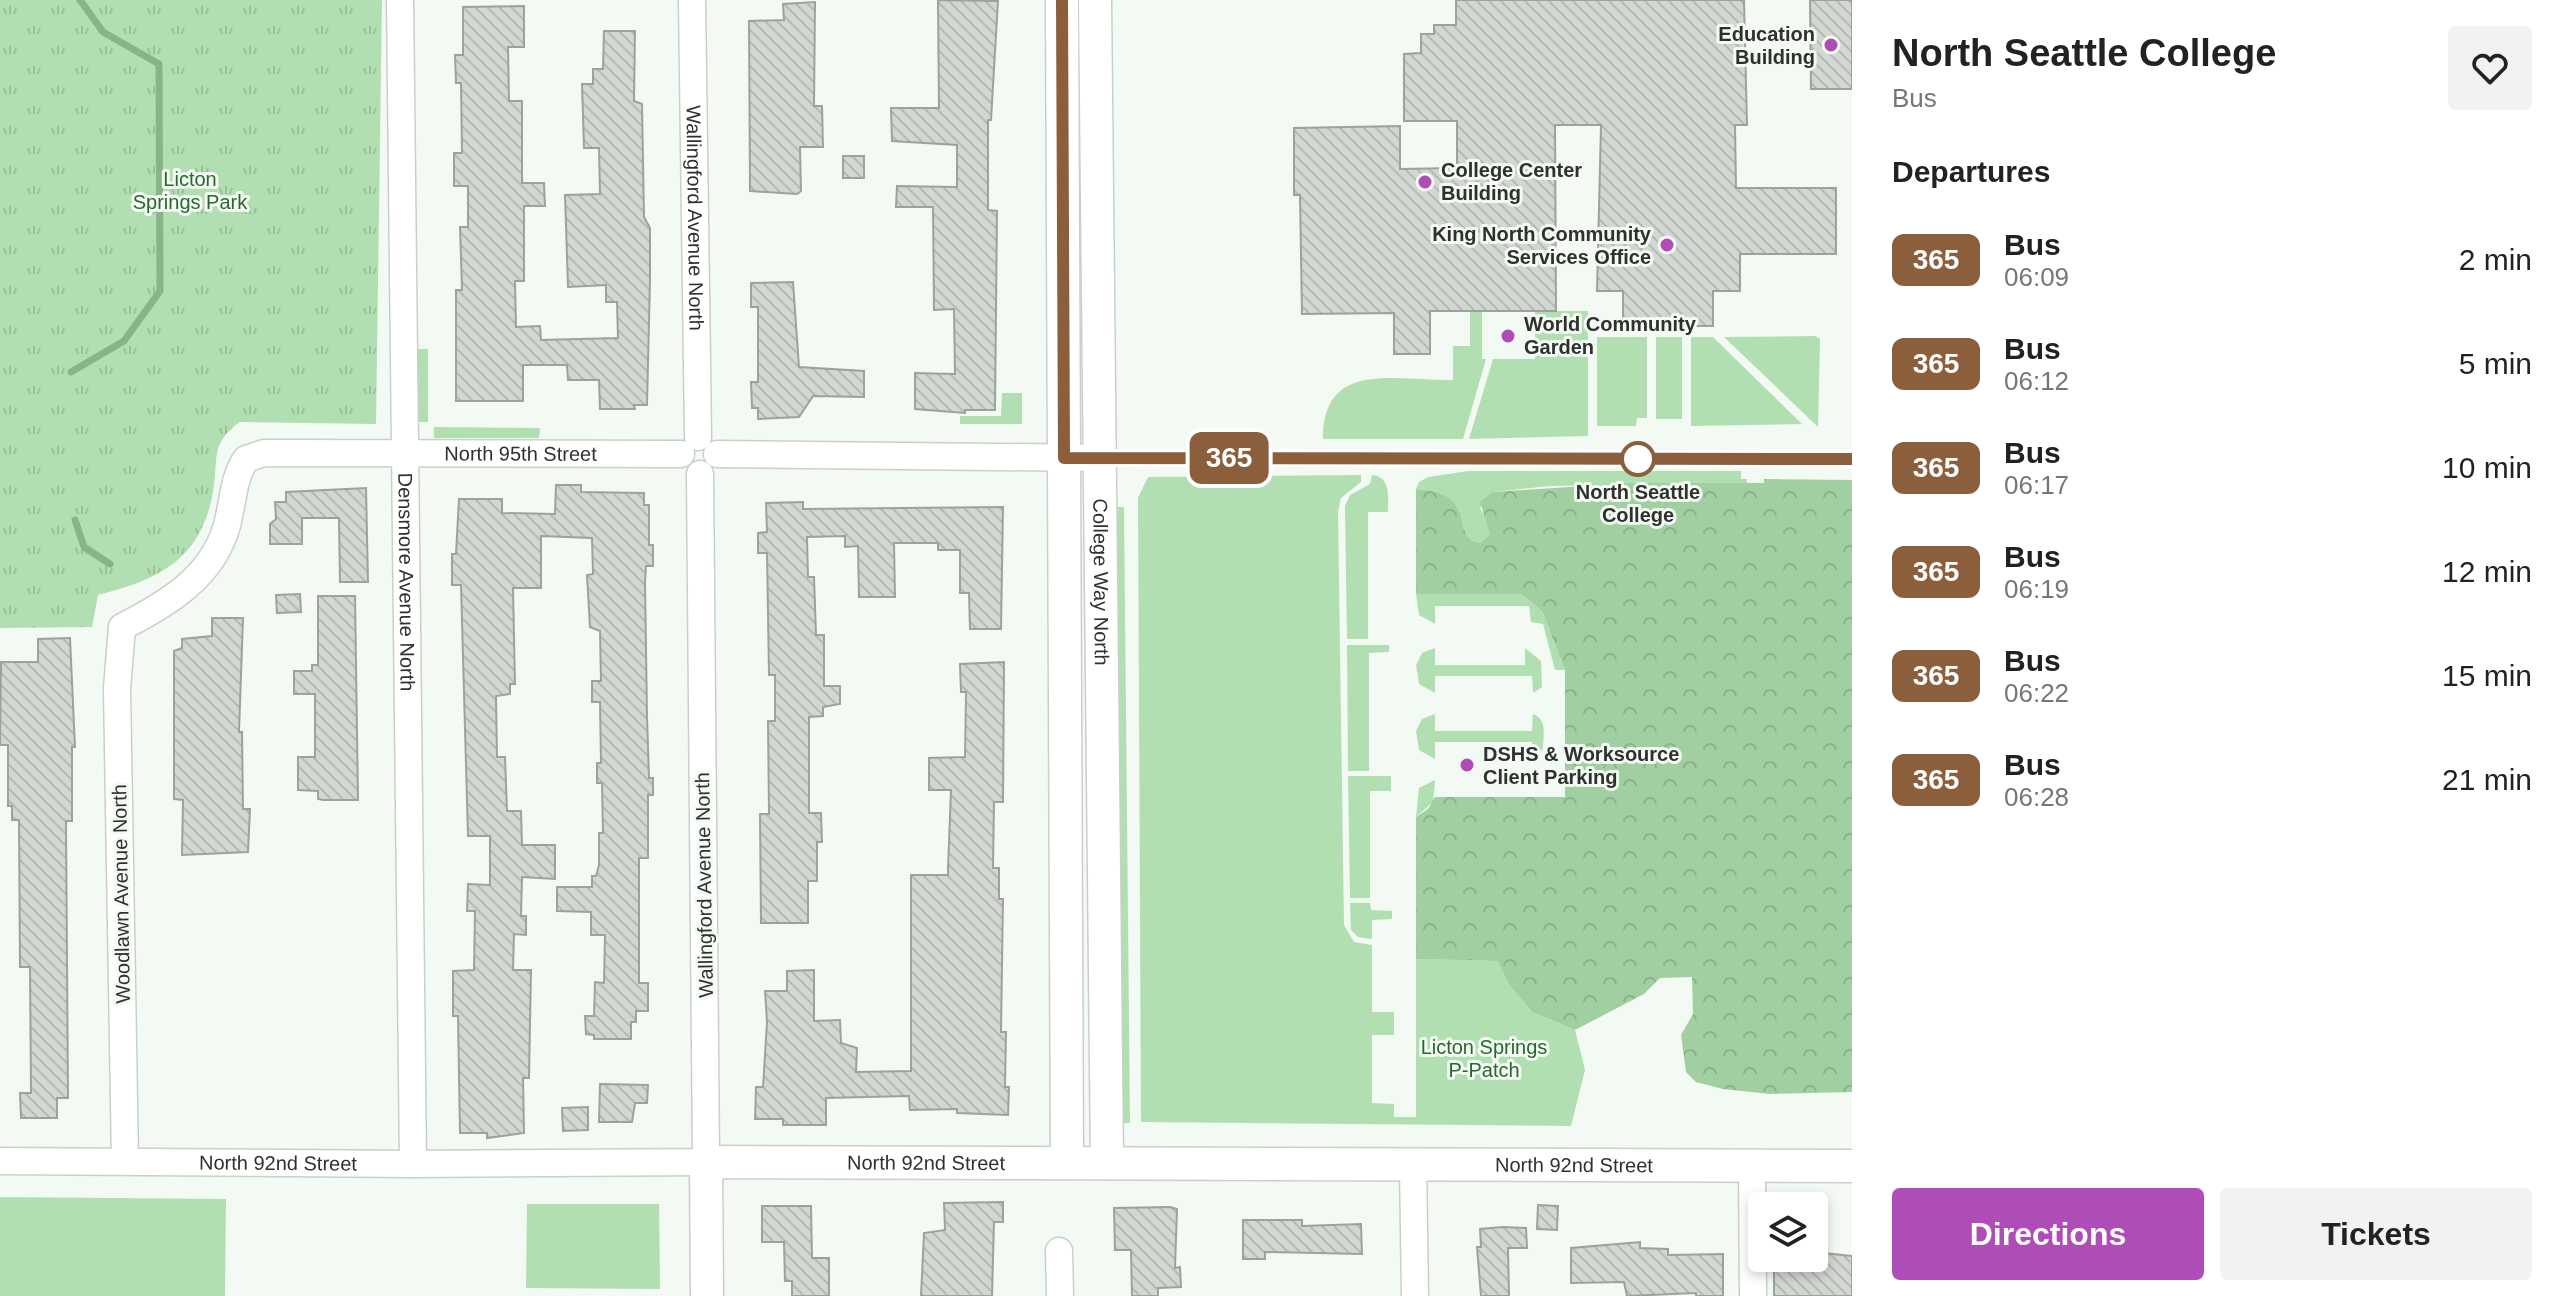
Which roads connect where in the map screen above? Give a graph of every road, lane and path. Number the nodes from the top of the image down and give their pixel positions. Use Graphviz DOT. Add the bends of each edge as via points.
graph roads {
  1 [pos="400,0"];
  2 [pos="692,0"];
  3 [pos="1062,0"];
  4 [pos="1095,0"];
  5 [pos="405,452"];
  6 [pos="699,455"];
  7 [pos="1064,458"];
  8 [pos="1101,458"];
  9 [pos="122,627"];
  10 [pos="0,1161"];
  11 [pos="125,1161"];
  12 [pos="706,1162"];
  13 [pos="1067,1163"];
  14 [pos="1107,1163"];
  15 [pos="413,1164"];
  16 [pos="1413,1164"];
  17 [pos="1752,1165"];
  18 [pos="1852,1166"];
  19 [pos="1059,1251"];
  20 [pos="707,1296"];
  21 [pos="1060,1296"];
  22 [pos="1415,1296"];
  23 [pos="1753,1296"];
  1 -- 5 [label="street, Densmore Avenue North"];
  2 -- 6 [label="street, Wallingford Avenue North"];
  3 -- 7 [label="street, College Way North"];
  4 -- 8 [label="street, College Way North"];
  5 -- 6 [label="street, North 95th Street"];
  5 -- 9 [label="street, North 95th Street" via="264,453 246,459 226,530 210,562 175,597"];
  5 -- 15 [label="street, Densmore Avenue North"];
  6 -- 7 [label="street, North 95th Street"];
  6 -- 12 [label="street, Wallingford Avenue North"];
  7 -- 8 [label="street, North 95th Street"];
  7 -- 13 [label="street, College Way North"];
  8 -- 14 [label="street, College Way North"];
  9 -- 11 [label="street, Woodlawn Avenue North" via="117,688"];
  10 -- 11 [label="street, North 92nd Street"];
  11 -- 15 [label="street, North 92nd Street"];
  12 -- 13 [label="street, North 92nd Street"];
  12 -- 15 [label="street, North 92nd Street"];
  12 -- 20 [label="street, Wallingford Avenue North"];
  13 -- 14 [label="street, North 92nd Street"];
  14 -- 16 [label="street, North 92nd Street"];
  16 -- 17 [label="street, North 92nd Street"];
  16 -- 22 [label="street"];
  17 -- 18 [label="street, North 92nd Street"];
  17 -- 23 [label="street"];
  19 -- 21 [label="street"];
}
